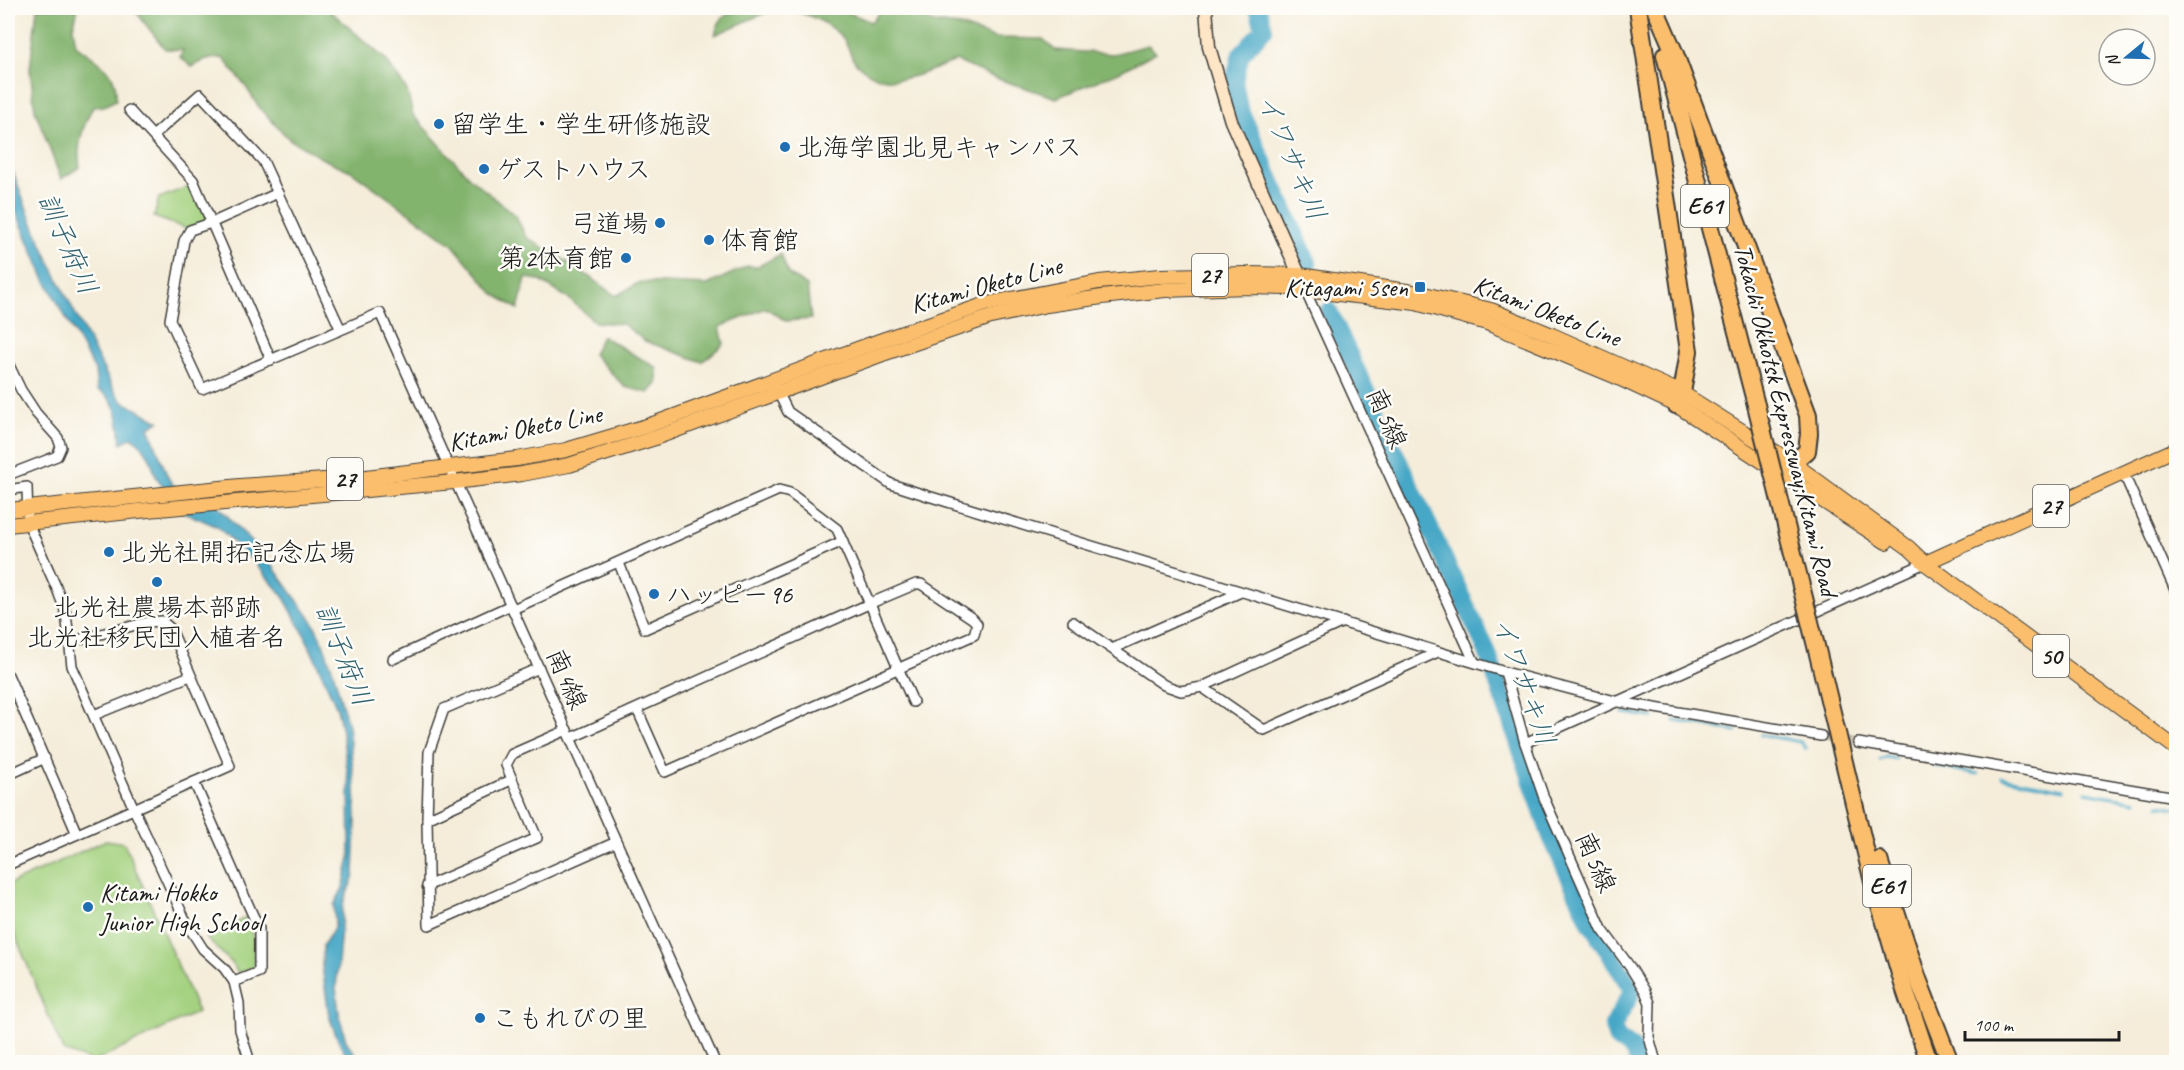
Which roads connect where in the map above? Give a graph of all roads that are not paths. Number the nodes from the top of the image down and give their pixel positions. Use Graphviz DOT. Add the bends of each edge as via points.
graph roads {
  1 [pos="1206,8"];
  2 [pos="1638,8"];
  3 [pos="1649,8"];
  4 [pos="1655,8"];
  5 [pos="129,110"];
  6 [pos="154,135"];
  7 [pos="278,193"];
  8 [pos="211,223"];
  9 [pos="1300,275"];
  10 [pos="1305,290"];
  11 [pos="340,328"];
  12 [pos="271,360"];
  13 [pos="8,363"];
  14 [pos="775,387"];
  15 [pos="1679,399"];
  16 [pos="2176,449"];
  17 [pos="449,468"];
  18 [pos="1787,468"];
  19 [pos="2123,472"];
  20 [pos="8,475"];
  21 [pos="454,482"];
  22 [pos="8,490"];
  23 [pos="26,508"];
  24 [pos="8,510"];
  25 [pos="28,523"];
  26 [pos="8,525"];
  27 [pos="843,541"];
  28 [pos="619,563"];
  29 [pos="1925,563"];
  30 [pos="1241,592"];
  31 [pos="2176,592"];
  32 [pos="871,603"];
  33 [pos="512,607"];
  34 [pos="1073,622"];
  35 [pos="1342,622"];
  36 [pos="69,642"];
  37 [pos="1114,648"];
  38 [pos="1438,652"];
  39 [pos="393,659"];
  40 [pos="1474,661"];
  41 [pos="539,668"];
  42 [pos="899,668"];
  43 [pos="1497,669"];
  44 [pos="8,675"];
  45 [pos="190,676"];
  46 [pos="1202,687"];
  47 [pos="913,702"];
  48 [pos="1619,702"];
  49 [pos="1832,707"];
  50 [pos="637,709"];
  51 [pos="94,715"];
  52 [pos="569,734"];
  53 [pos="1821,736"];
  54 [pos="1526,743"];
  55 [pos="1858,743"];
  56 [pos="2176,748"];
  57 [pos="45,758"];
  58 [pos="8,775"];
  59 [pos="511,780"];
  60 [pos="194,783"];
  61 [pos="2176,797"];
  62 [pos="134,809"];
  63 [pos="427,819"];
  64 [pos="77,834"];
  65 [pos="616,842"];
  66 [pos="8,865"];
  67 [pos="427,886"];
  68 [pos="234,982"];
  69 [pos="250,1062"];
  70 [pos="715,1062"];
  71 [pos="1656,1062"];
  72 [pos="1929,1062"];
  73 [pos="1950,1062"];
  1 -- 9 [label="street" via="1209,47 1231,121"];
  2 -- 15 [label="highway" via="1689,351"];
  3 -- 49 [label="highway, Tokachi Okhotsk Expressway;Kitami Road / E61, bridge" via="1665,55"];
  4 -- 18 [label="highway" via="1808,416 1807,451"];
  5 -- 6 [label="street"];
  6 -- 7 [label="street" via="200,94 263,161"];
  6 -- 8 [label="street" via="194,180"];
  7 -- 8 [label="street"];
  7 -- 11 [label="street"];
  8 -- 12 [label="street"];
  8 -- 12 [label="street" via="190,230 184,241 170,320 202,389"];
  9 -- 10 [label="street"];
  9 -- 14 [label="main road, Kitami Oketo Line / 27" via="1160,276 1045,291 986,304 879,341"];
  9 -- 15 [label="main road, Kitami Oketo Line / 27" via="1420,293 1491,310 1600,355"];
  10 -- 14 [label="main road, Kitami Oketo Line / 27" via="1166,290 1047,305 991,317"];
  10 -- 15 [label="main road, Kitami Oketo Line / 27" via="1416,303 1487,323"];
  10 -- 40 [label="street, 南5線"];
  11 -- 12 [label="street"];
  11 -- 17 [label="street, 南4線" via="380,313"];
  13 -- 20 [label="street" via="21,390 61,447 57,456"];
  14 -- 17 [label="main road, Kitami Oketo Line / 27" via="575,447"];
  14 -- 21 [label="main road, Kitami Oketo Line / 27" via="655,438 569,465"];
  14 -- 30 [label="street" via="788,412 891,483"];
  15 -- 18 [label="main road, Kitami Oketo Line / 27"];
  16 -- 19 [label="main road, 27"];
  17 -- 21 [label="street, 南4線"];
  17 -- 23 [label="main road, Kitami Oketo Line / 27"];
  18 -- 29 [label="main road, Kitami Oketo Line / 27" via="1909,548"];
  19 -- 29 [label="main road, 27"];
  19 -- 31 [label="street"];
  21 -- 25 [label="main road, Kitami Oketo Line / 27"];
  21 -- 33 [label="street, 南4線"];
  22 -- 23 [label="street" via="27,487"];
  23 -- 24 [label="main road, Kitami Oketo Line / 27"];
  23 -- 25 [label="street"];
  25 -- 26 [label="main road, Kitami Oketo Line / 27"];
  25 -- 36 [label="street" via="66,614"];
  27 -- 28 [label="street" via="837,529 790,493 779,490"];
  27 -- 28 [label="street" via="645,629"];
  27 -- 32 [label="street"];
  28 -- 33 [label="street"];
  29 -- 48 [label="street"];
  29 -- 56 [label="main road, Kitami Oketo Line / 50"];
  30 -- 35 [label="street"];
  30 -- 37 [label="street"];
  32 -- 42 [label="street"];
  32 -- 42 [label="street" via="921,584 977,624 974,635"];
  32 -- 50 [label="street"];
  33 -- 39 [label="street"];
  33 -- 41 [label="street, 南4線"];
  34 -- 37 [label="street"];
  35 -- 38 [label="street"];
  35 -- 46 [label="street"];
  36 -- 45 [label="street" via="162,621 171,629"];
  36 -- 51 [label="street" via="72,666"];
  37 -- 46 [label="street" via="1164,685 1181,691"];
  38 -- 40 [label="street"];
  38 -- 46 [label="street" via="1264,730"];
  40 -- 43 [label="street"];
  41 -- 52 [label="street, 南4線"];
  41 -- 63 [label="street" via="444,710 429,752"];
  42 -- 47 [label="street"];
  42 -- 50 [label="street" via="665,772"];
  43 -- 48 [label="street"];
  43 -- 54 [label="street, 南5線"];
  44 -- 57 [label="street"];
  45 -- 51 [label="street"];
  45 -- 60 [label="street" via="230,766"];
  48 -- 53 [label="street"];
  48 -- 54 [label="street"];
  49 -- 72 [label="highway, Tokachi Okhotsk Expressway;Kitami Road / E61" via="1872,878"];
  49 -- 73 [label="highway, Tokachi Okhotsk Expressway;Kitami Road / E61" via="1890,896"];
  50 -- 52 [label="street"];
  51 -- 62 [label="street"];
  52 -- 59 [label="street" via="512,754 506,765"];
  52 -- 65 [label="street, 南4線"];
  54 -- 71 [label="street, 南5線" via="1544,798 1602,928 1650,1003 1649,1037"];
  55 -- 61 [label="street"];
  57 -- 58 [label="street"];
  57 -- 64 [label="street"];
  59 -- 63 [label="street"];
  59 -- 67 [label="street" via="537,838"];
  60 -- 62 [label="street"];
  60 -- 68 [label="street" via="259,929 259,972"];
  62 -- 64 [label="street"];
  62 -- 68 [label="street" via="187,924 203,949"];
  63 -- 67 [label="street"];
  64 -- 66 [label="street"];
  65 -- 67 [label="street" via="429,925"];
  65 -- 70 [label="street, 南4線"];
  68 -- 69 [label="street" via="240,1030"];
}
